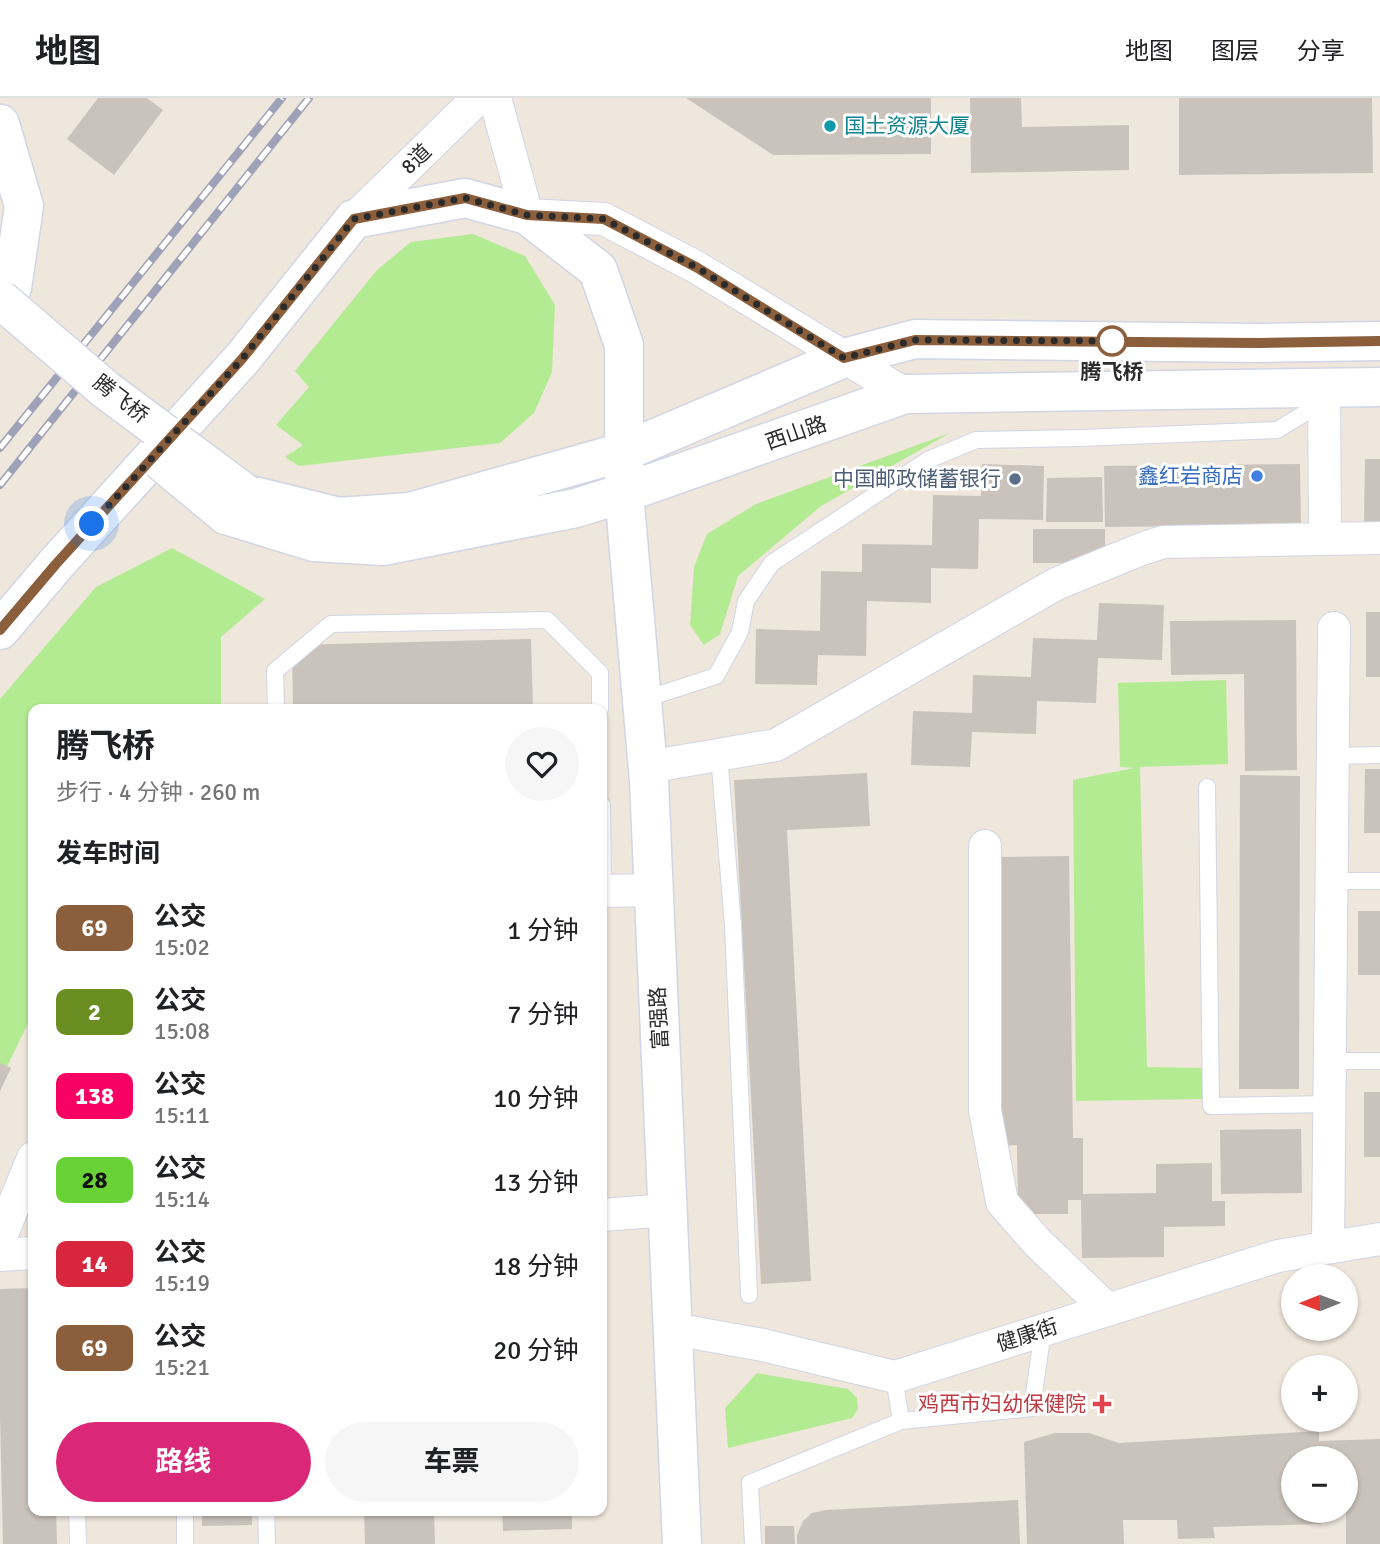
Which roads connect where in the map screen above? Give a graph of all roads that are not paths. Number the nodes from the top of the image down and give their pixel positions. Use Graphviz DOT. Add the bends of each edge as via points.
graph roads {
  1 [pos="478,98"];
  2 [pos="495,98"];
  3 [pos="0,124"];
  4 [pos="527,215"];
  5 [pos="354,219"];
  6 [pos="0,300"];
  7 [pos="0,329"];
  8 [pos="1380,341"];
  9 [pos="844,358"];
  10 [pos="1380,387"];
  11 [pos="905,394"];
  12 [pos="1324,394"];
  13 [pos="624,452"];
  14 [pos="624,494"];
  15 [pos="236,504"];
  16 [pos="1380,538"];
  17 [pos="1325,539"];
  18 [pos="1334,628"];
  19 [pos="0,630"];
  20 [pos="642,700"];
  21 [pos="276,704"];
  22 [pos="600,704"];
  23 [pos="1380,755"];
  24 [pos="1333,756"];
  25 [pos="648,767"];
  26 [pos="720,767"];
  27 [pos="1207,788"];
  28 [pos="985,846"];
  29 [pos="1332,881"];
  30 [pos="1380,881"];
  31 [pos="653,890"];
  32 [pos="607,891"];
  33 [pos="1330,1061"];
  34 [pos="1380,1061"];
  35 [pos="1330,1104"];
  36 [pos="28,1170"];
  37 [pos="667,1210"];
  38 [pos="607,1215"];
  39 [pos="0,1238"];
  40 [pos="1380,1238"];
  41 [pos="1328,1247"];
  42 [pos="28,1253"];
  43 [pos="0,1255"];
  44 [pos="749,1295"];
  45 [pos="1108,1310"];
  46 [pos="673,1329"];
  47 [pos="1043,1330"];
  48 [pos="894,1377"];
  49 [pos="901,1421"];
  50 [pos="78,1516"];
  51 [pos="185,1516"];
  52 [pos="266,1516"];
  53 [pos="78,1544"];
  54 [pos="186,1544"];
  55 [pos="267,1544"];
  56 [pos="682,1544"];
  57 [pos="753,1544"];
  1 -- 5 [label="street, 8道"];
  2 -- 4 [label="street"];
  3 -- 6 [label="main road" via="24,206 12,288"];
  4 -- 5 [label="main road" via="465,198"];
  4 -- 9 [label="street" via="604,219 696,267"];
  4 -- 13 [label="main road, 富强路" via="598,270 624,345"];
  5 -- 19 [label="main road" via="242,359"];
  6 -- 15 [label="main road, 腾飞桥, bridge"];
  7 -- 15 [label="main road, 腾飞桥, bridge"];
  8 -- 9 [label="main road" via="915,340"];
  9 -- 11 [label="street"];
  9 -- 13 [label="main road"];
  10 -- 12 [label="main road, 西山路"];
  11 -- 12 [label="main road, 西山路"];
  11 -- 14 [label="main road, 西山路"];
  12 -- 17 [label="street"];
  12 -- 20 [label="lane" via="1277,430 976,440 928,460 772,563 746,601 740,632 716,676"];
  13 -- 14 [label="main road, 富强路"];
  13 -- 15 [label="main road" via="410,512 339,517"];
  14 -- 15 [label="main road, 西山路" via="576,508 383,546 314,542"];
  14 -- 20 [label="main road, 富强路"];
  16 -- 17 [label="street"];
  17 -- 25 [label="street" via="1163,542 1139,550 1056,584 776,745"];
  18 -- 24 [label="street"];
  20 -- 25 [label="main road, 富强路"];
  21 -- 22 [label="lane" via="275,671 331,624 547,620 600,673"];
  23 -- 24 [label="lane"];
  24 -- 29 [label="street"];
  25 -- 31 [label="main road, 富强路"];
  26 -- 44 [label="lane" via="733,926"];
  27 -- 35 [label="lane" via="1211,1106"];
  28 -- 45 [label="street" via="985,1110 1002,1202"];
  29 -- 30 [label="lane"];
  29 -- 33 [label="street"];
  31 -- 32 [label="street"];
  31 -- 37 [label="main road, 富强路"];
  33 -- 34 [label="lane"];
  33 -- 35 [label="street"];
  35 -- 41 [label="street"];
  36 -- 39 [label="street"];
  37 -- 38 [label="street"];
  37 -- 46 [label="main road, 富强路"];
  40 -- 41 [label="street, 健康街"];
  41 -- 45 [label="street, 健康街" via="1278,1256"];
  42 -- 43 [label="street"];
  45 -- 47 [label="street, 健康街"];
  46 -- 48 [label="street"];
  46 -- 56 [label="main road, 富强路"];
  47 -- 48 [label="street, 健康街"];
  47 -- 49 [label="lane" via="1032,1408"];
  48 -- 49 [label="lane"];
  49 -- 57 [label="lane" via="750,1483"];
  50 -- 53 [label="lane"];
  51 -- 54 [label="lane"];
  52 -- 55 [label="lane"];
}
